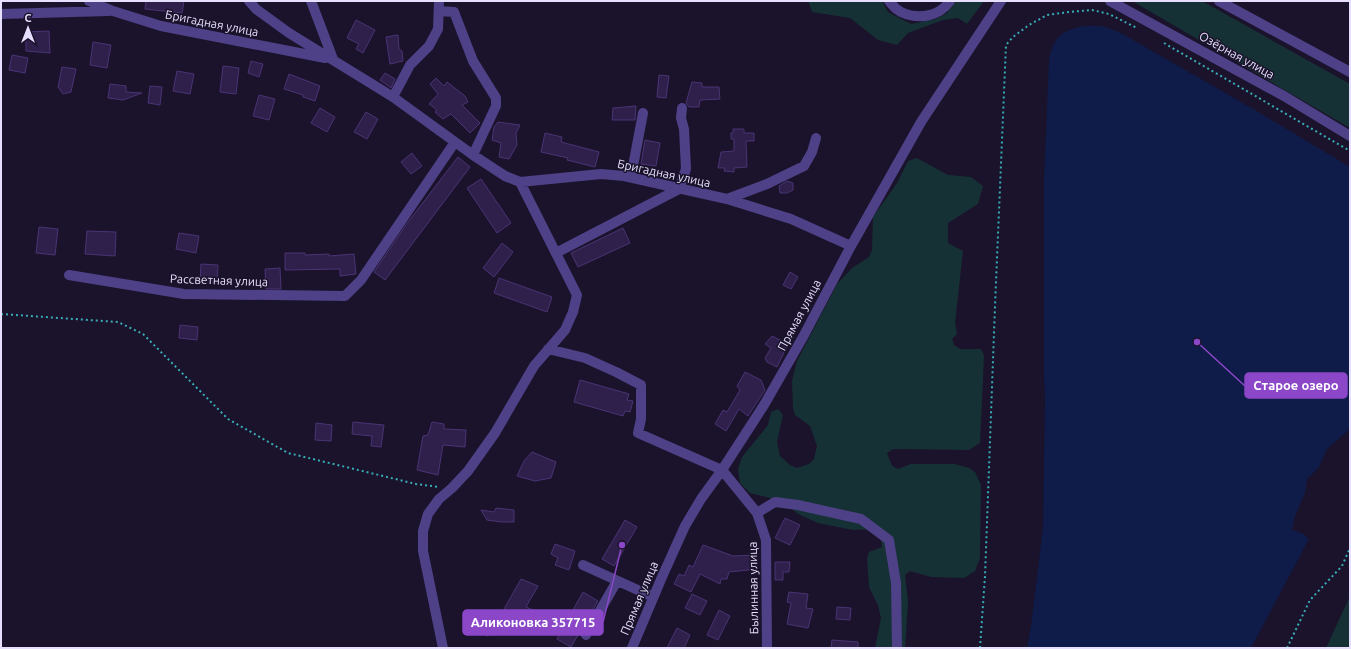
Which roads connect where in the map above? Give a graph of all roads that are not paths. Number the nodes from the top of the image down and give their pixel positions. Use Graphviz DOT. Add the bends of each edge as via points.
graph roads {
  1 [pos="89,1"];
  2 [pos="249,1"];
  3 [pos="311,1"];
  4 [pos="889,1"];
  5 [pos="950,1"];
  6 [pos="1001,1"];
  7 [pos="1110,1"];
  8 [pos="1220,1"];
  9 [pos="439,6"];
  10 [pos="113,11"];
  11 [pos="1,14"];
  12 [pos="333,59"];
  13 [pos="1350,71"];
  14 [pos="393,97"];
  15 [pos="682,108"];
  16 [pos="643,113"];
  17 [pos="1350,136"];
  18 [pos="816,138"];
  19 [pos="455,142"];
  20 [pos="473,155"];
  21 [pos="631,177"];
  22 [pos="520,182"];
  23 [pos="679,189"];
  24 [pos="727,199"];
  25 [pos="851,246"];
  26 [pos="556,253"];
  27 [pos="70,275"];
  28 [pos="548,349"];
  29 [pos="722,470"];
  30 [pos="757,513"];
  31 [pos="583,565"];
  32 [pos="617,581"];
  33 [pos="653,597"];
  34 [pos="586,635"];
  35 [pos="443,648"];
  36 [pos="632,648"];
  37 [pos="767,648"];
  38 [pos="897,648"];
  1 -- 10 [label="street, Бригадная улица"];
  2 -- 12 [label="street, Бригадная улица" via="289,33"];
  3 -- 12 [label="street"];
  4 -- 5 [label="street" via="900,12 916,16 933,15 945,8"];
  6 -- 25 [label="street, Прямая улица" via="921,122"];
  7 -- 17 [label="street, Озёрная улица" via="1284,96"];
  8 -- 13 [label="street"];
  9 -- 14 [label="street" via="438,29 429,46 410,66"];
  9 -- 20 [label="street" via="454,12 473,61 496,98 496,106"];
  10 -- 11 [label="street"];
  10 -- 12 [label="street, Бригадная улица" via="161,26"];
  12 -- 14 [label="street, Бригадная улица"];
  14 -- 19 [label="street, Бригадная улица"];
  15 -- 23 [label="street" via="686,169"];
  16 -- 21 [label="street"];
  18 -- 24 [label="street" via="804,166"];
  19 -- 20 [label="street, Бригадная улица"];
  19 -- 27 [label="street, Рассветная улица" via="361,280 345,296 184,294"];
  20 -- 22 [label="street, Бригадная улица" via="505,176"];
  21 -- 22 [label="street, Бригадная улица" via="600,174"];
  21 -- 23 [label="street, Бригадная улица"];
  22 -- 26 [label="street"];
  23 -- 24 [label="street, Бригадная улица"];
  23 -- 26 [label="street"];
  24 -- 25 [label="street, Бригадная улица" via="791,219"];
  25 -- 29 [label="street, Прямая улица" via="804,337"];
  26 -- 28 [label="street" via="577,295 565,330"];
  28 -- 29 [label="street" via="585,358 641,385 641,419 638,433"];
  28 -- 35 [label="street" via="534,366 496,433 468,471 439,499 428,514 423,531 423,551"];
  29 -- 30 [label="street, Былинная улица"];
  29 -- 33 [label="street, Прямая улица" via="685,526"];
  30 -- 37 [label="street, Былинная улица" via="766,540"];
  30 -- 38 [label="street" via="775,502 798,505 861,519 890,540 896,583"];
  31 -- 32 [label="street"];
  32 -- 33 [label="street"];
  32 -- 34 [label="street"];
  33 -- 36 [label="street, Прямая улица"];
}
